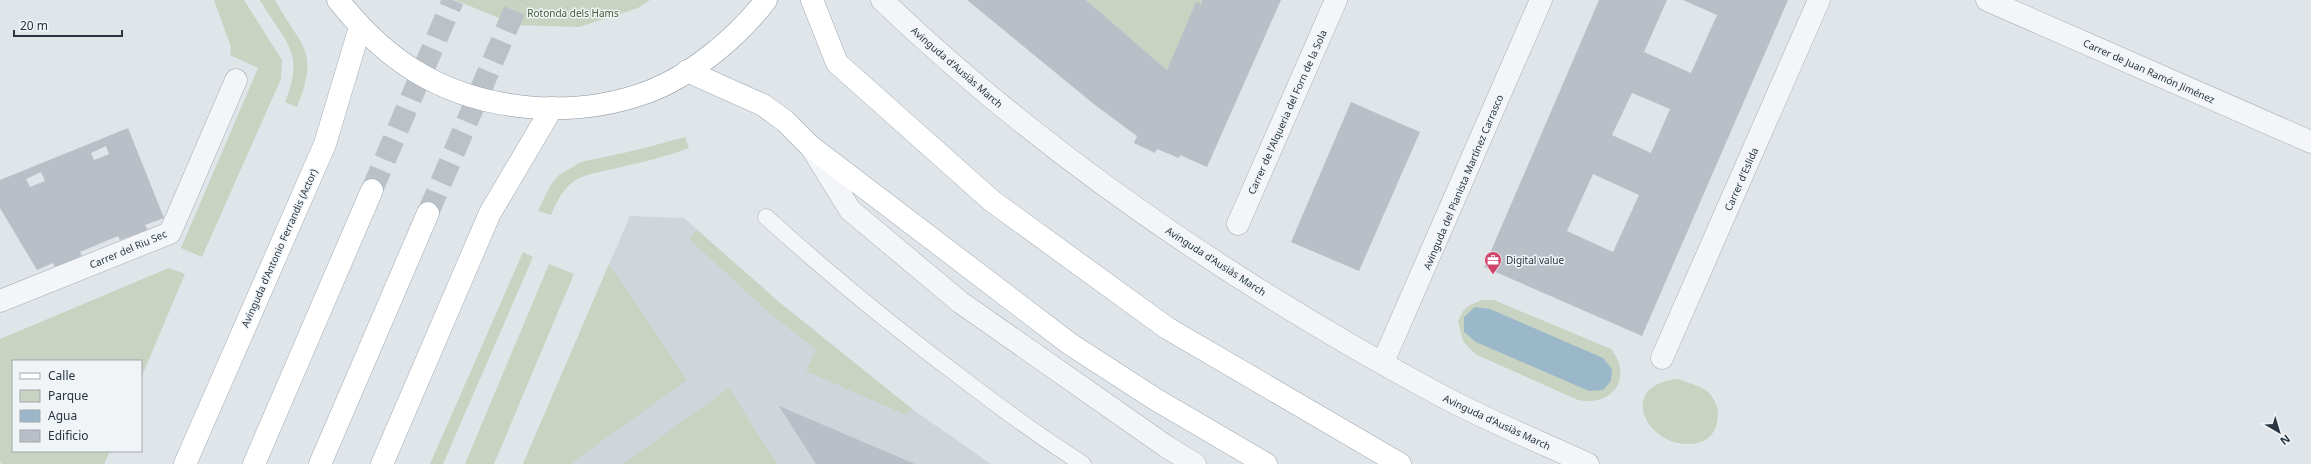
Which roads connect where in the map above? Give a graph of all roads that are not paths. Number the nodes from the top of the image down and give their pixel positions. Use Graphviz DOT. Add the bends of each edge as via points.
graph roads {
  1 [pos="338,0"];
  2 [pos="766,0"];
  3 [pos="812,0"];
  4 [pos="882,0"];
  5 [pos="1336,0"];
  6 [pos="1541,0"];
  7 [pos="1819,0"];
  8 [pos="1987,0"];
  9 [pos="360,27"];
  10 [pos="687,72"];
  11 [pos="236,80"];
  12 [pos="552,108"];
  13 [pos="2311,142"];
  14 [pos="810,146"];
  15 [pos="372,190"];
  16 [pos="428,213"];
  17 [pos="766,217"];
  18 [pos="1238,224"];
  19 [pos="0,301"];
  20 [pos="1662,358"];
  21 [pos="1383,362"];
  22 [pos="185,464"];
  23 [pos="254,464"];
  24 [pos="320,464"];
  25 [pos="382,464"];
  26 [pos="1083,464"];
  27 [pos="1196,464"];
  28 [pos="1266,464"];
  29 [pos="1400,464"];
  30 [pos="1588,464"];
  1 -- 9 [label="main road"];
  2 -- 10 [label="main road" via="753,18 722,47"];
  3 -- 29 [label="main road" via="837,63 992,201 1167,328"];
  4 -- 21 [label="street, Avinguda d'Ausiàs March" via="986,93 1131,205 1258,289"];
  5 -- 18 [label="street, Carrer de l'Alqueria del Forn de la Sola"];
  6 -- 21 [label="street, Avinguda del Pianista Martínez Carrasco"];
  7 -- 20 [label="street, Carrer d'Eslida"];
  8 -- 13 [label="street, Carrer de Juan Ramón Jiménez"];
  9 -- 12 [label="main road" via="398,59 448,87 482,99 516,106"];
  9 -- 22 [label="main road, Avinguda d'Antonio Ferrandis (Actor)" via="325,144"];
  10 -- 12 [label="main road" via="646,93 599,104"];
  10 -- 14 [label="main road" via="763,105 785,121"];
  11 -- 19 [label="street, Carrer del Riu Sec" via="170,232"];
  12 -- 25 [label="main road" via="490,213"];
  14 -- 27 [label="street" via="850,210 960,302 1167,447"];
  14 -- 28 [label="main road" via="1070,344"];
  15 -- 23 [label="main road"];
  16 -- 24 [label="main road"];
  17 -- 26 [label="lane" via="832,277 892,325 1030,430"];
  21 -- 30 [label="street, Avinguda d'Ausiàs March" via="1439,395"];
}
